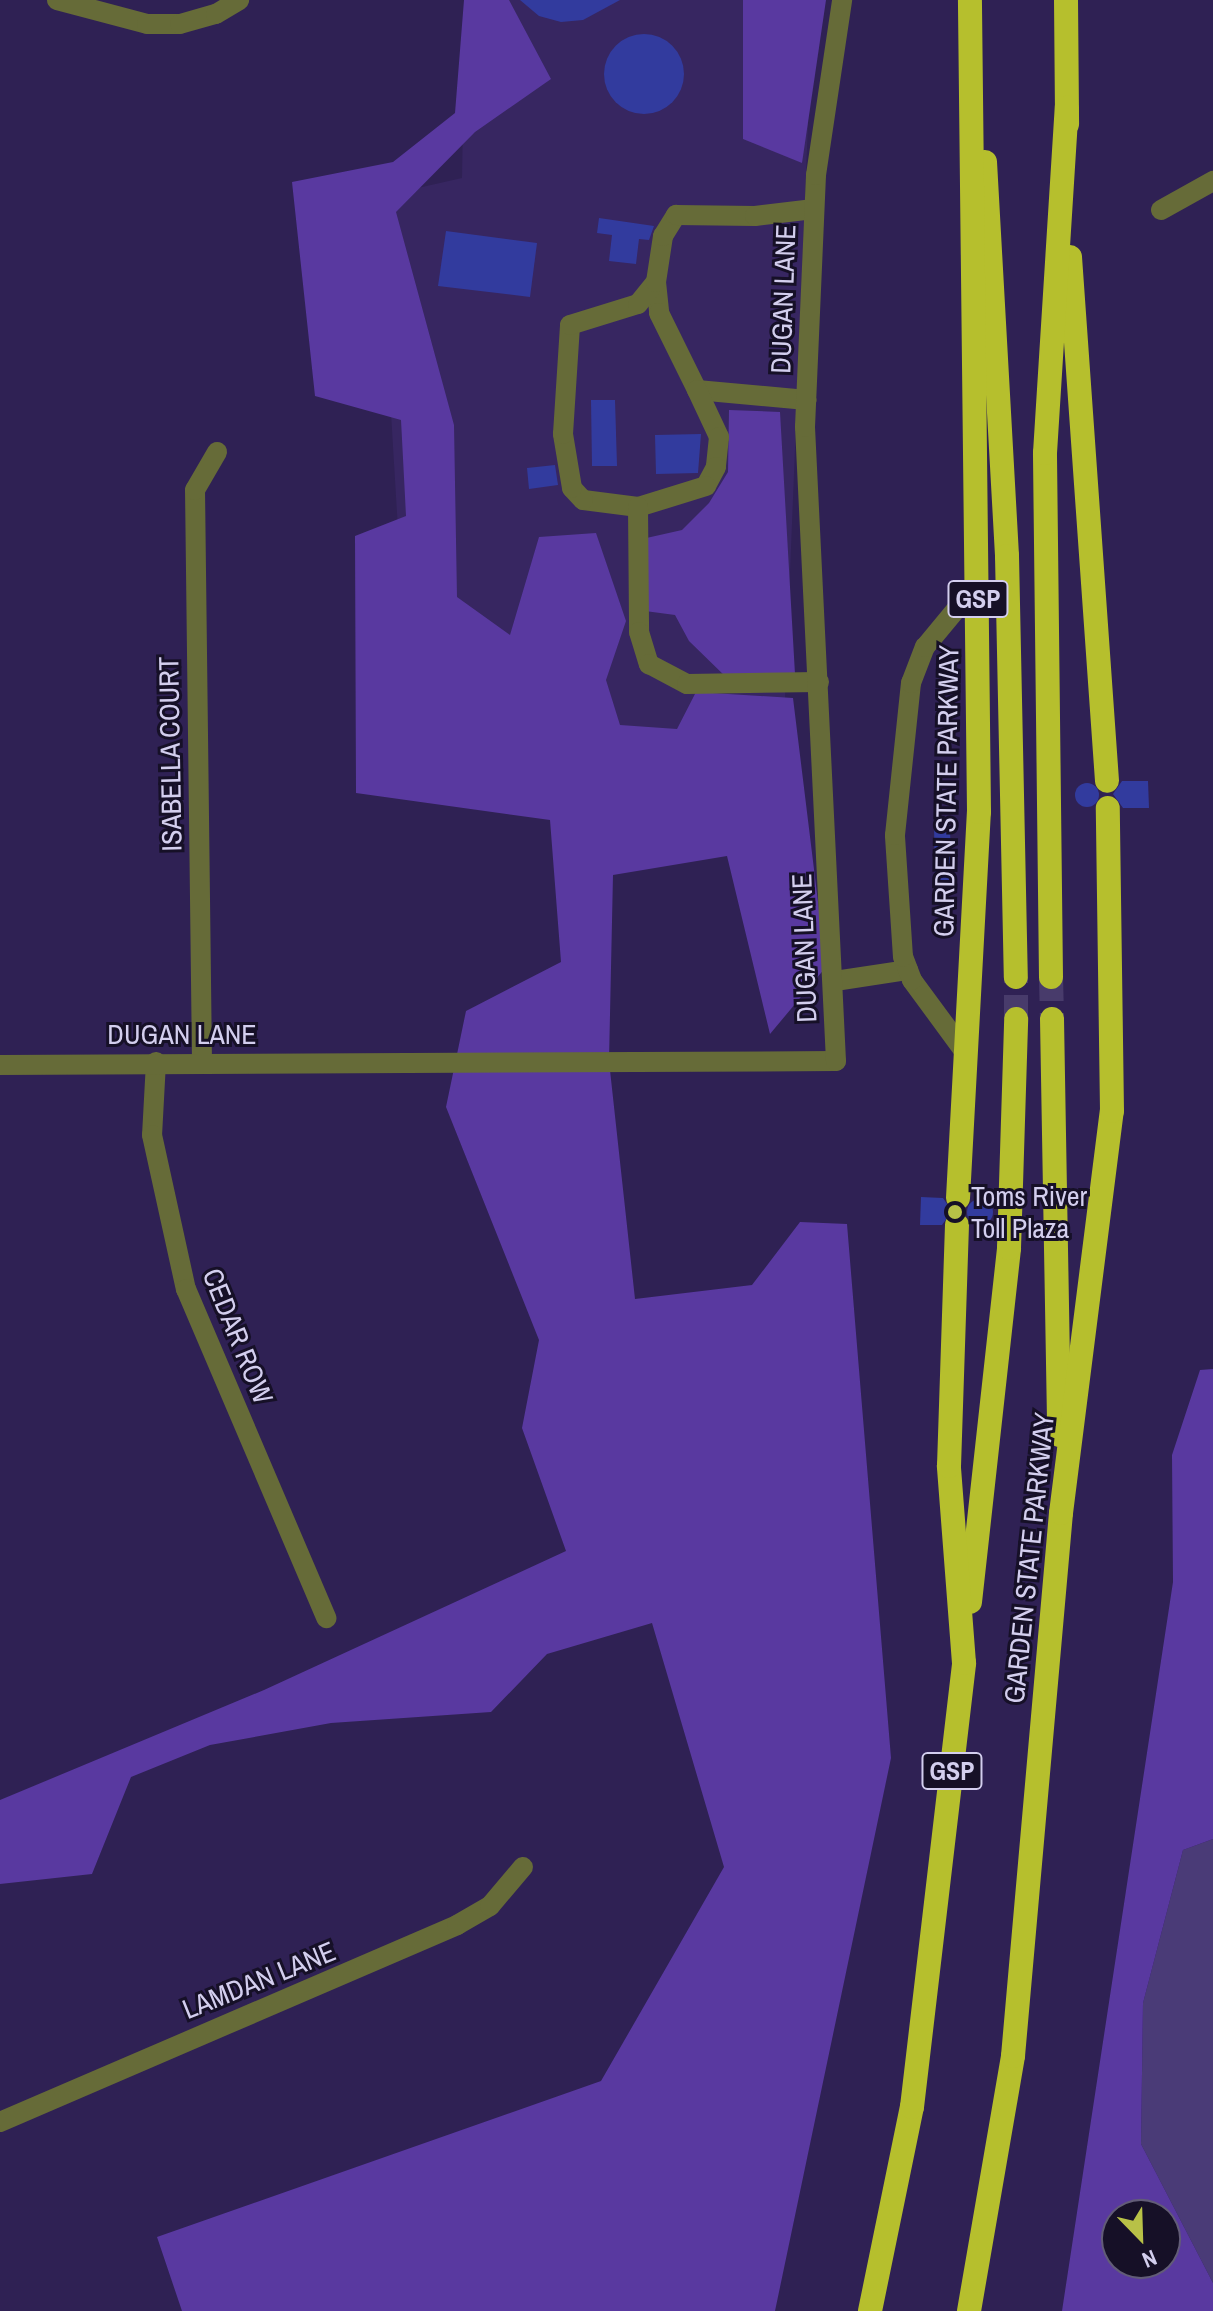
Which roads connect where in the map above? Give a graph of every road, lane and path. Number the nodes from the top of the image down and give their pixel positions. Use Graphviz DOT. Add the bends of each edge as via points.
graph roads {
  1 [pos="57,0"];
  2 [pos="239,0"];
  3 [pos="842,0"];
  4 [pos="972,0"];
  5 [pos="1066,0"];
  6 [pos="1067,108"];
  7 [pos="1213,181"];
  8 [pos="814,209"];
  9 [pos="1161,210"];
  10 [pos="656,282"];
  11 [pos="697,390"];
  12 [pos="807,400"];
  13 [pos="217,452"];
  14 [pos="638,507"];
  15 [pos="978,583"];
  16 [pos="819,682"];
  17 [pos="1107,781"];
  18 [pos="1108,808"];
  19 [pos="908,970"];
  20 [pos="1016,977"];
  21 [pos="1051,977"];
  22 [pos="835,981"];
  23 [pos="1016,1019"];
  24 [pos="1052,1019"];
  25 [pos="967,1055"];
  26 [pos="156,1062"];
  27 [pos="202,1062"];
  28 [pos="0,1065"];
  29 [pos="958,1198"];
  30 [pos="957,1225"];
  31 [pos="1061,1513"];
  32 [pos="326,1618"];
  33 [pos="964,1663"];
  34 [pos="523,1867"];
  35 [pos="0,2122"];
  36 [pos="870,2311"];
  37 [pos="969,2311"];
  1 -- 2 [label="street" via="147,24 180,24 216,14"];
  3 -- 8 [label="street, DUGAN LANE"];
  4 -- 15 [label="highway, GARDEN STATE PARKWAY / GSP"];
  4 -- 20 [label="highway" via="1007,556"];
  5 -- 6 [label="highway"];
  6 -- 17 [label="highway" via="1068,241"];
  6 -- 21 [label="highway" via="1045,453"];
  7 -- 9 [label="street"];
  8 -- 10 [label="street" via="755,216 676,215 663,236"];
  8 -- 12 [label="street, DUGAN LANE"];
  10 -- 11 [label="street" via="659,313"];
  10 -- 14 [label="street" via="638,304 570,325 567,353 563,434 572,488 583,500"];
  11 -- 12 [label="street"];
  11 -- 14 [label="street" via="719,437 716,467 706,486"];
  12 -- 16 [label="street, DUGAN LANE"];
  13 -- 27 [label="street, ISABELLA COURT" via="195,490"];
  14 -- 16 [label="street" via="639,632 649,664 687,684"];
  15 -- 19 [label="street" via="925,647 911,683 895,835 899,931"];
  15 -- 25 [label="highway, GARDEN STATE PARKWAY / GSP" via="979,812"];
  16 -- 22 [label="street, DUGAN LANE"];
  18 -- 31 [label="highway, GARDEN STATE PARKWAY" via="1112,1111"];
  19 -- 22 [label="street"];
  19 -- 25 [label="street"];
  22 -- 27 [label="street, DUGAN LANE" via="836,1061"];
  23 -- 33 [label="highway" via="1009,1248"];
  24 -- 31 [label="highway"];
  25 -- 29 [label="highway, GARDEN STATE PARKWAY / GSP"];
  26 -- 27 [label="street, DUGAN LANE"];
  26 -- 28 [label="street, DUGAN LANE"];
  26 -- 32 [label="street, CEDAR ROW" via="152,1135 186,1289"];
  30 -- 33 [label="highway, GARDEN STATE PARKWAY / GSP" via="949,1466"];
  31 -- 37 [label="highway, GARDEN STATE PARKWAY" via="1013,2056"];
  33 -- 36 [label="highway, GARDEN STATE PARKWAY / GSP" via="912,2107"];
  34 -- 35 [label="street, LAMDAN LANE" via="490,1906 457,1925"];
}
